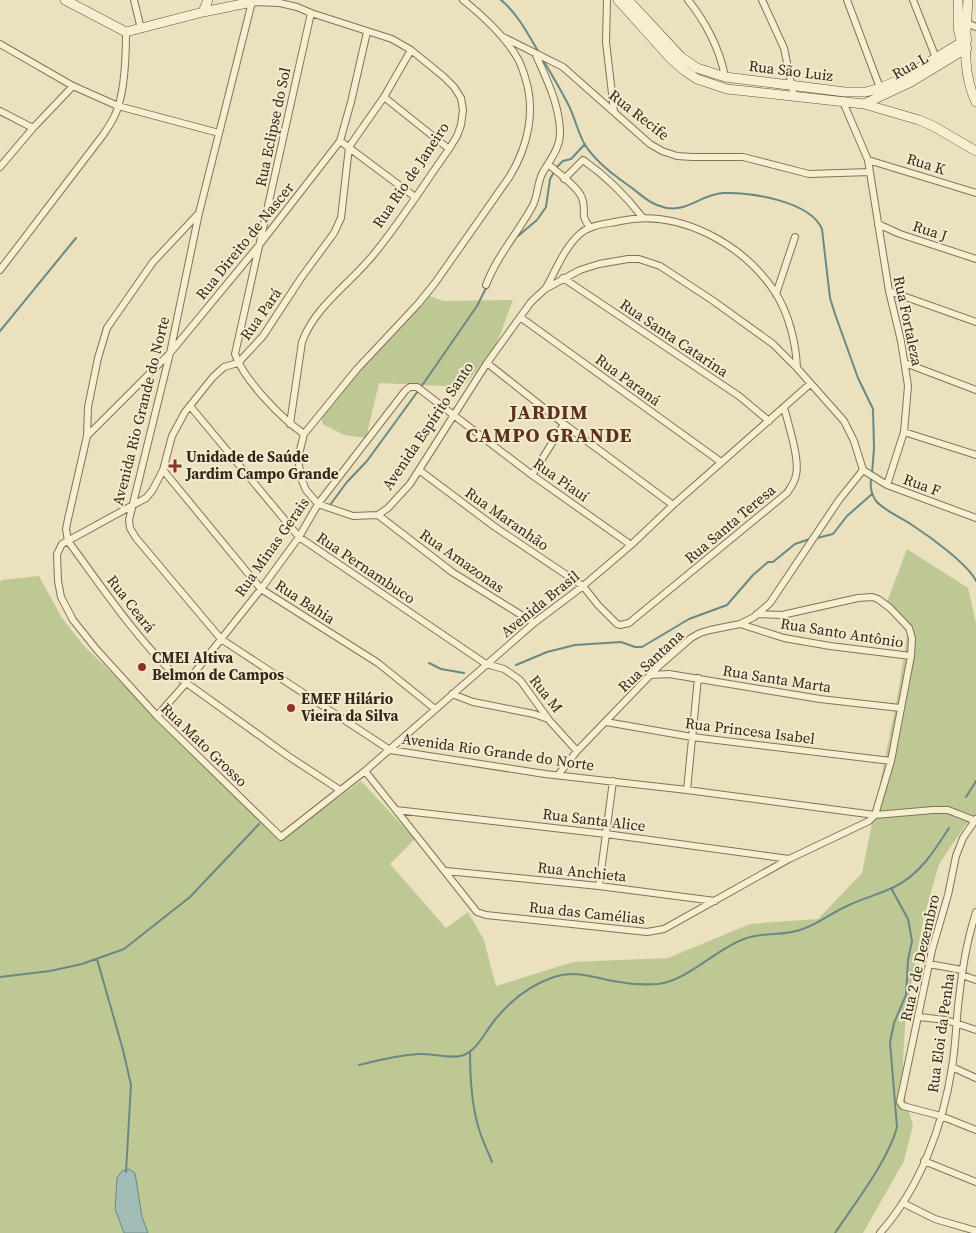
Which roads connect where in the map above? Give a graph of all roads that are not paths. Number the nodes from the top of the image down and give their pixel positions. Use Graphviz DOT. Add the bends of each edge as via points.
graph roads {
  1 [pos="64,0"];
  2 [pos="134,0"];
  3 [pos="208,0"];
  4 [pos="463,0"];
  5 [pos="608,0"];
  6 [pos="618,0"];
  7 [pos="628,0"];
  8 [pos="688,0"];
  9 [pos="762,0"];
  10 [pos="848,0"];
  11 [pos="913,0"];
  12 [pos="958,0"];
  13 [pos="968,0"];
  14 [pos="252,2"];
  15 [pos="202,12"];
  16 [pos="311,13"];
  17 [pos="967,23"];
  18 [pos="976,27"];
  19 [pos="141,29"];
  20 [pos="126,32"];
  21 [pos="367,32"];
  22 [pos="500,35"];
  23 [pos="965,43"];
  24 [pos="0,44"];
  25 [pos="411,50"];
  26 [pos="535,53"];
  27 [pos="936,58"];
  28 [pos="725,77"];
  29 [pos="792,84"];
  30 [pos="73,86"];
  31 [pos="880,88"];
  32 [pos="384,97"];
  33 [pos="794,97"];
  34 [pos="843,102"];
  35 [pos="976,102"];
  36 [pos="864,104"];
  37 [pos="118,106"];
  38 [pos="0,111"];
  39 [pos="614,111"];
  40 [pos="33,128"];
  41 [pos="219,133"];
  42 [pos="340,141"];
  43 [pos="349,147"];
  44 [pos="449,149"];
  45 [pos="976,151"];
  46 [pos="868,160"];
  47 [pos="548,164"];
  48 [pos="0,167"];
  49 [pos="870,172"];
  50 [pos="564,178"];
  51 [pos="976,192"];
  52 [pos="415,197"];
  53 [pos="199,213"];
  54 [pos="643,218"];
  55 [pos="878,224"];
  56 [pos="590,227"];
  57 [pos="795,237"];
  58 [pos="260,244"];
  59 [pos="976,259"];
  60 [pos="0,270"];
  61 [pos="563,278"];
  62 [pos="486,285"];
  63 [pos="545,289"];
  64 [pos="889,291"];
  65 [pos="776,294"];
  66 [pos="520,317"];
  67 [pos="976,322"];
  68 [pos="170,353"];
  69 [pos="238,363"];
  70 [pos="487,363"];
  71 [pos="905,363"];
  72 [pos="798,368"];
  73 [pos="810,384"];
  74 [pos="405,390"];
  75 [pos="976,390"];
  76 [pos="190,406"];
  77 [pos="784,407"];
  78 [pos="454,415"];
  79 [pos="769,421"];
  80 [pos="290,424"];
  81 [pos="564,424"];
  82 [pos="904,432"];
  83 [pos="304,434"];
  84 [pos="88,436"];
  85 [pos="976,455"];
  86 [pos="721,462"];
  87 [pos="163,470"];
  88 [pos="419,470"];
  89 [pos="863,470"];
  90 [pos="532,475"];
  91 [pos="888,485"];
  92 [pos="318,504"];
  93 [pos="672,505"];
  94 [pos="130,508"];
  95 [pos="378,515"];
  96 [pos="976,518"];
  97 [pos="298,537"];
  98 [pos="68,540"];
  99 [pos="631,545"];
  100 [pos="583,586"];
  101 [pos="261,589"];
  102 [pos="757,614"];
  103 [pos="534,623"];
  104 [pos="617,624"];
  105 [pos="740,624"];
  106 [pos="221,639"];
  107 [pos="911,656"];
  108 [pos="486,664"];
  109 [pos="650,675"];
  110 [pos="698,678"];
  111 [pos="186,682"];
  112 [pos="452,694"];
  113 [pos="900,708"];
  114 [pos="435,709"];
  115 [pos="157,716"];
  116 [pos="549,720"];
  117 [pos="606,722"];
  118 [pos="692,737"];
  119 [pos="390,750"];
  120 [pos="577,751"];
  121 [pos="891,761"];
  122 [pos="365,771"];
  123 [pos="558,774"];
  124 [pos="613,781"];
  125 [pos="340,790"];
  126 [pos="688,790"];
  127 [pos="396,810"];
  128 [pos="876,815"];
  129 [pos="976,820"];
  130 [pos="606,834"];
  131 [pos="281,837"];
  132 [pos="789,859"];
  133 [pos="446,871"];
  134 [pos="599,886"];
  135 [pos="715,901"];
  136 [pos="976,912"];
  137 [pos="975,923"];
  138 [pos="929,964"];
  139 [pos="962,973"];
  140 [pos="976,980"];
  141 [pos="919,1017"];
  142 [pos="956,1023"];
  143 [pos="976,1030"];
  144 [pos="952,1067"];
  145 [pos="976,1078"];
  146 [pos="941,1116"];
  147 [pos="976,1130"];
  148 [pos="924,1162"];
  149 [pos="976,1182"];
  150 [pos="903,1203"];
  151 [pos="976,1231"];
  152 [pos="880,1233"];
  1 -- 20 [label="street"];
  2 -- 19 [label="street"];
  3 -- 15 [label="street"];
  4 -- 22 [label="street"];
  5 -- 39 [label="street" via="606,42"];
  6 -- 33 [label="street, Rua São Luiz" via="671,59 697,79 727,89"];
  7 -- 28 [label="street, Rua São Luiz" via="681,57 697,68"];
  8 -- 28 [label="street" via="710,36"];
  9 -- 29 [label="street" via="784,48"];
  10 -- 31 [label="street"];
  11 -- 27 [label="street"];
  12 -- 23 [label="street"];
  13 -- 17 [label="street"];
  14 -- 15 [label="street, Rua Rio de Janeiro"];
  14 -- 16 [label="street, Rua Rio de Janeiro" via="280,3"];
  14 -- 41 [label="street, Avenida Rio Grande do Norte"];
  15 -- 19 [label="street, Rua Rio de Janeiro"];
  16 -- 21 [label="street, Rua Rio de Janeiro"];
  16 -- 58 [label="street, Rua Eclipse do Sol"];
  17 -- 18 [label="street"];
  17 -- 23 [label="street"];
  19 -- 20 [label="street, Rua Rio de Janeiro"];
  20 -- 37 [label="street" via="126,62"];
  21 -- 25 [label="street, Rua Rio de Janeiro" via="392,39"];
  21 -- 42 [label="street, Rua Direito de Nascer"];
  22 -- 26 [label="street, Rua Recife"];
  22 -- 83 [label="street" via="519,60 527,83 530,124 520,159 435,283"];
  23 -- 27 [label="street, Rua São Luiz"];
  23 -- 35 [label="street" via="968,82"];
  23 -- 36 [label="street, Rua L" via="911,82"];
  24 -- 30 [label="street"];
  25 -- 32 [label="street, Rua Pará"];
  25 -- 44 [label="street, Rua Rio de Janeiro" via="444,77 461,98 461,125"];
  26 -- 39 [label="street, Rua Recife" via="563,67"];
  26 -- 47 [label="street" via="552,93 560,132 560,140"];
  27 -- 31 [label="street, Rua São Luiz"];
  28 -- 29 [label="street, Rua São Luiz"];
  29 -- 31 [label="street, Rua São Luiz" via="845,92"];
  29 -- 33 [label="street"];
  30 -- 37 [label="street"];
  30 -- 40 [label="street"];
  32 -- 43 [label="street, Rua Pará"];
  32 -- 44 [label="street"];
  33 -- 34 [label="street, Rua São Luiz"];
  34 -- 36 [label="street, Rua São Luiz"];
  34 -- 46 [label="street, Rua São Luiz"];
  36 -- 45 [label="street, Rua São Luiz" via="919,120"];
  37 -- 41 [label="street"];
  37 -- 60 [label="street" via="103,135"];
  38 -- 40 [label="street"];
  39 -- 49 [label="street, Rua Recife" via="650,144 677,156 743,157 809,174"];
  40 -- 48 [label="street"];
  41 -- 53 [label="street, Avenida Rio Grande do Norte"];
  42 -- 43 [label="street"];
  42 -- 58 [label="street, Rua Direito de Nascer"];
  43 -- 52 [label="street"];
  43 -- 69 [label="street, Rua Pará" via="341,218 334,233 263,336"];
  44 -- 52 [label="street, Rua Rio de Janeiro"];
  46 -- 49 [label="street, Rua Fortaleza"];
  46 -- 51 [label="street, Rua K"];
  47 -- 50 [label="street"];
  47 -- 62 [label="street" via="539,181 534,205 497,260"];
  49 -- 55 [label="street, Rua Fortaleza"];
  50 -- 54 [label="street" via="583,160 600,172"];
  50 -- 56 [label="street" via="581,194 583,218"];
  52 -- 80 [label="street, Rua Rio de Janeiro" via="376,252 307,329 302,342"];
  53 -- 68 [label="street, Avenida Rio Grande do Norte"];
  53 -- 84 [label="street" via="153,262 107,328 88,407"];
  54 -- 56 [label="street"];
  54 -- 65 [label="street" via="679,223 712,237 747,260"];
  55 -- 59 [label="street, Rua J"];
  55 -- 64 [label="street, Rua Fortaleza"];
  56 -- 63 [label="street" via="572,243"];
  57 -- 65 [label="street"];
  58 -- 68 [label="street, Rua Direito de Nascer"];
  58 -- 69 [label="street, Rua Eclipse do Sol" via="236,342 234,354"];
  61 -- 63 [label="street, Avenida Espírito Santo"];
  61 -- 72 [label="street, Avenida Espírito Santo" via="614,261 639,259 660,266 774,344"];
  61 -- 79 [label="street, Rua Santa Catarina" via="739,396"];
  63 -- 66 [label="street, Avenida Espírito Santo"];
  64 -- 67 [label="street"];
  64 -- 71 [label="street, Rua Fortaleza"];
  65 -- 72 [label="street" via="793,336"];
  66 -- 70 [label="street, Avenida Espírito Santo"];
  66 -- 86 [label="street, Rua Paraná"];
  68 -- 84 [label="street, Rua Direito de Nascer"];
  68 -- 94 [label="street, Avenida Rio Grande do Norte"];
  69 -- 76 [label="street, Rua Pará" via="224,367"];
  69 -- 80 [label="street"];
  70 -- 78 [label="street, Avenida Espírito Santo"];
  70 -- 81 [label="street"];
  71 -- 75 [label="street"];
  71 -- 82 [label="street, Rua Fortaleza" via="908,386"];
  72 -- 73 [label="street, Avenida Espírito Santo"];
  73 -- 77 [label="street, Avenida Brasil"];
  73 -- 89 [label="street, Avenida Espírito Santo" via="844,421"];
  74 -- 78 [label="street, Rua Piauí" via="417,387"];
  74 -- 92 [label="street, Rua Minas Gerais"];
  76 -- 87 [label="street, Rua Pará" via="172,436"];
  76 -- 97 [label="street, Rua Pernambuco"];
  77 -- 79 [label="street, Avenida Brasil"];
  77 -- 104 [label="street, Rua Santa Teresa" via="797,464 793,484 787,493 629,623"];
  78 -- 88 [label="street, Avenida Espírito Santo"];
  78 -- 90 [label="street, Rua Piauí"];
  79 -- 86 [label="street, Avenida Brasil"];
  80 -- 83 [label="street"];
  81 -- 90 [label="street"];
  81 -- 93 [label="street"];
  82 -- 85 [label="street"];
  82 -- 91 [label="street, Rua Fortaleza"];
  83 -- 92 [label="street" via="298,458 300,478"];
  84 -- 98 [label="street" via="68,519"];
  86 -- 93 [label="street, Avenida Brasil"];
  87 -- 94 [label="street, Rua Pará" via="146,498"];
  87 -- 101 [label="street, Rua Bahia"];
  88 -- 95 [label="street, Avenida Espírito Santo" via="400,495"];
  88 -- 100 [label="street, Rua Maranhão" via="495,527"];
  89 -- 91 [label="street, Rua F"];
  89 -- 102 [label="street, Rua Santana" via="807,546 778,593"];
  90 -- 99 [label="street, Rua Piauí"];
  91 -- 96 [label="street, Rua F"];
  92 -- 95 [label="street" via="353,516"];
  92 -- 97 [label="street, Rua Minas Gerais"];
  93 -- 99 [label="street, Avenida Brasil"];
  94 -- 98 [label="street, Rua Pará"];
  94 -- 106 [label="street, Avenida Rio Grande do Norte" via="130,528 136,538"];
  95 -- 103 [label="street, Rua Amazonas" via="452,572"];
  97 -- 101 [label="street, Rua Minas Gerais"];
  97 -- 108 [label="street, Rua Pernambuco"];
  98 -- 111 [label="street, Rua Ceará" via="121,614 174,674"];
  98 -- 115 [label="street, Rua Mato Grosso" via="57,554 61,597 73,620 97,650"];
  99 -- 100 [label="street, Avenida Brasil"];
  100 -- 103 [label="street, Avenida Brasil"];
  100 -- 104 [label="street, Rua Maranhão"];
  101 -- 106 [label="street, Rua Minas Gerais"];
  101 -- 114 [label="street, Rua Bahia" via="378,663"];
  102 -- 105 [label="street, Rua Santana"];
  102 -- 107 [label="street" via="782,615 872,597 884,603 909,628"];
  103 -- 108 [label="street, Avenida Brasil"];
  105 -- 107 [label="street, Rua Santo Antônio" via="784,638"];
  105 -- 109 [label="street, Rua Santana" via="700,633"];
  106 -- 111 [label="street, Rua Minas Gerais"];
  106 -- 119 [label="street, Avenida Rio Grande do Norte"];
  107 -- 113 [label="street"];
  108 -- 112 [label="street, Avenida Brasil"];
  108 -- 116 [label="street, Rua M" via="504,669 520,680"];
  109 -- 110 [label="street, Rua Santa Marta"];
  109 -- 117 [label="street, Rua Santana"];
  110 -- 113 [label="street, Rua Santa Marta" via="820,699"];
  110 -- 118 [label="street"];
  111 -- 115 [label="street, Rua Minas Gerais"];
  111 -- 125 [label="street, Rua Ceará"];
  112 -- 114 [label="street, Avenida Brasil"];
  112 -- 116 [label="street" via="472,702"];
  113 -- 121 [label="street"];
  114 -- 119 [label="street, Avenida Brasil"];
  115 -- 131 [label="street, Rua Mato Grosso"];
  116 -- 120 [label="street, Rua M"];
  117 -- 118 [label="street, Rua Princesa Isabel"];
  117 -- 120 [label="street, Rua Santana"];
  118 -- 121 [label="street, Rua Princesa Isabel"];
  118 -- 126 [label="street"];
  119 -- 122 [label="street, Avenida Brasil"];
  119 -- 123 [label="street, Avenida Rio Grande do Norte"];
  120 -- 123 [label="street, Rua Santana"];
  121 -- 128 [label="street"];
  122 -- 125 [label="street, Avenida Brasil"];
  122 -- 127 [label="street, Rua das Camélias"];
  123 -- 124 [label="street, Avenida Rio Grande do Norte"];
  124 -- 126 [label="street, Avenida Rio Grande do Norte"];
  124 -- 130 [label="street"];
  125 -- 131 [label="street, Avenida Brasil"];
  126 -- 128 [label="street, Avenida Rio Grande do Norte"];
  127 -- 130 [label="street, Rua Santa Alice"];
  127 -- 133 [label="street, Rua das Camélias"];
  128 -- 129 [label="street, Avenida Rio Grande do Norte" via="948,810"];
  128 -- 132 [label="street, Rua das Camélias"];
  129 -- 138 [label="street, Rua 2 de Dezembro" via="957,852"];
  130 -- 132 [label="street, Rua Santa Alice"];
  130 -- 134 [label="street"];
  132 -- 135 [label="street, Rua das Camélias"];
  133 -- 134 [label="street, Rua Anchieta"];
  133 -- 135 [label="street, Rua das Camélias" via="471,906 486,915 653,932"];
  134 -- 135 [label="street, Rua Anchieta"];
  136 -- 137 [label="street, Rua Eloi da Penha"];
  137 -- 139 [label="street, Rua Eloi da Penha"];
  138 -- 139 [label="street"];
  138 -- 141 [label="street, Rua 2 de Dezembro"];
  139 -- 140 [label="street"];
  139 -- 142 [label="street, Rua Eloi da Penha"];
  141 -- 142 [label="street"];
  141 -- 146 [label="street, Rua 2 de Dezembro" via="900,1104"];
  142 -- 143 [label="street"];
  142 -- 144 [label="street, Rua Eloi da Penha"];
  144 -- 145 [label="street"];
  144 -- 146 [label="street, Rua Eloi da Penha"];
  146 -- 147 [label="street"];
  146 -- 148 [label="street, Rua Eloi da Penha"];
  148 -- 149 [label="street"];
  148 -- 150 [label="street, Rua Eloi da Penha"];
  150 -- 151 [label="street" via="935,1219"];
  150 -- 152 [label="street, Rua Eloi da Penha"];
}
